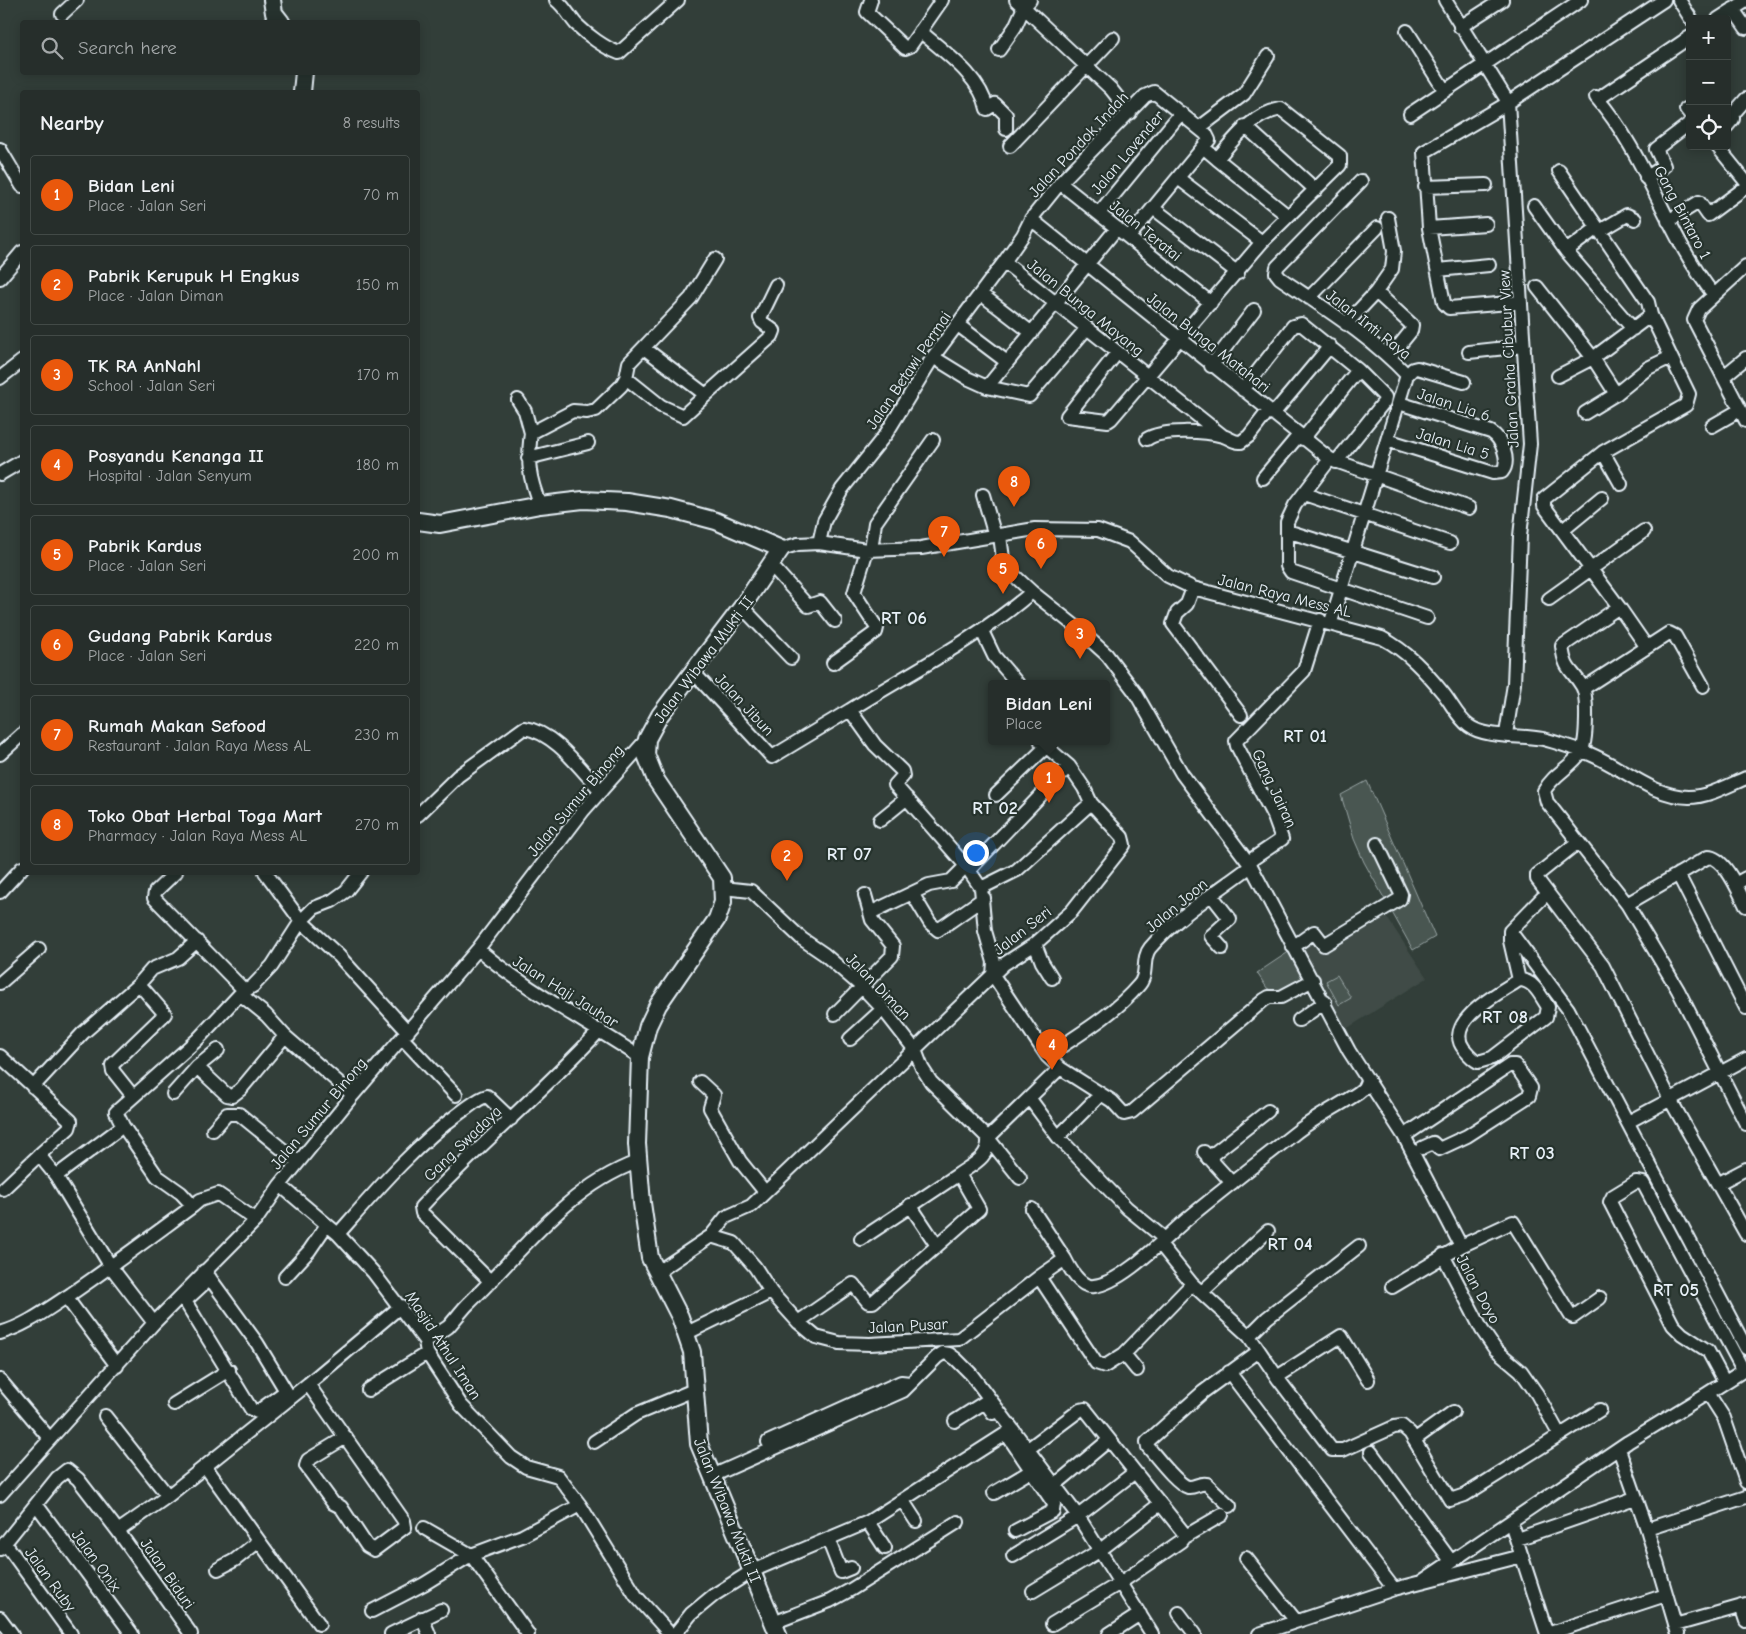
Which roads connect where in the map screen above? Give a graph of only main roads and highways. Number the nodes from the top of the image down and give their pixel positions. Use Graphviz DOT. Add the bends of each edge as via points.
graph roads {
  1 [pos="272,0"];
  2 [pos="280,20"];
  3 [pos="304,75"];
  4 [pos="302,90"];
  5 [pos="420,521"];
  6 [pos="775,1628"];
  1 -- 2 [label="main road"];
  3 -- 4 [label="main road"];
  5 -- 6 [label="main road, Jalan Wibawa Mukti II" via="440,524 583,500 627,502 716,521 781,550 657,720 647,739 646,755 656,780 722,878 723,902 717,919 658,1005 648,1026 640,1057 637,1162 650,1258 687,1334 692,1352 698,1444"];
}
